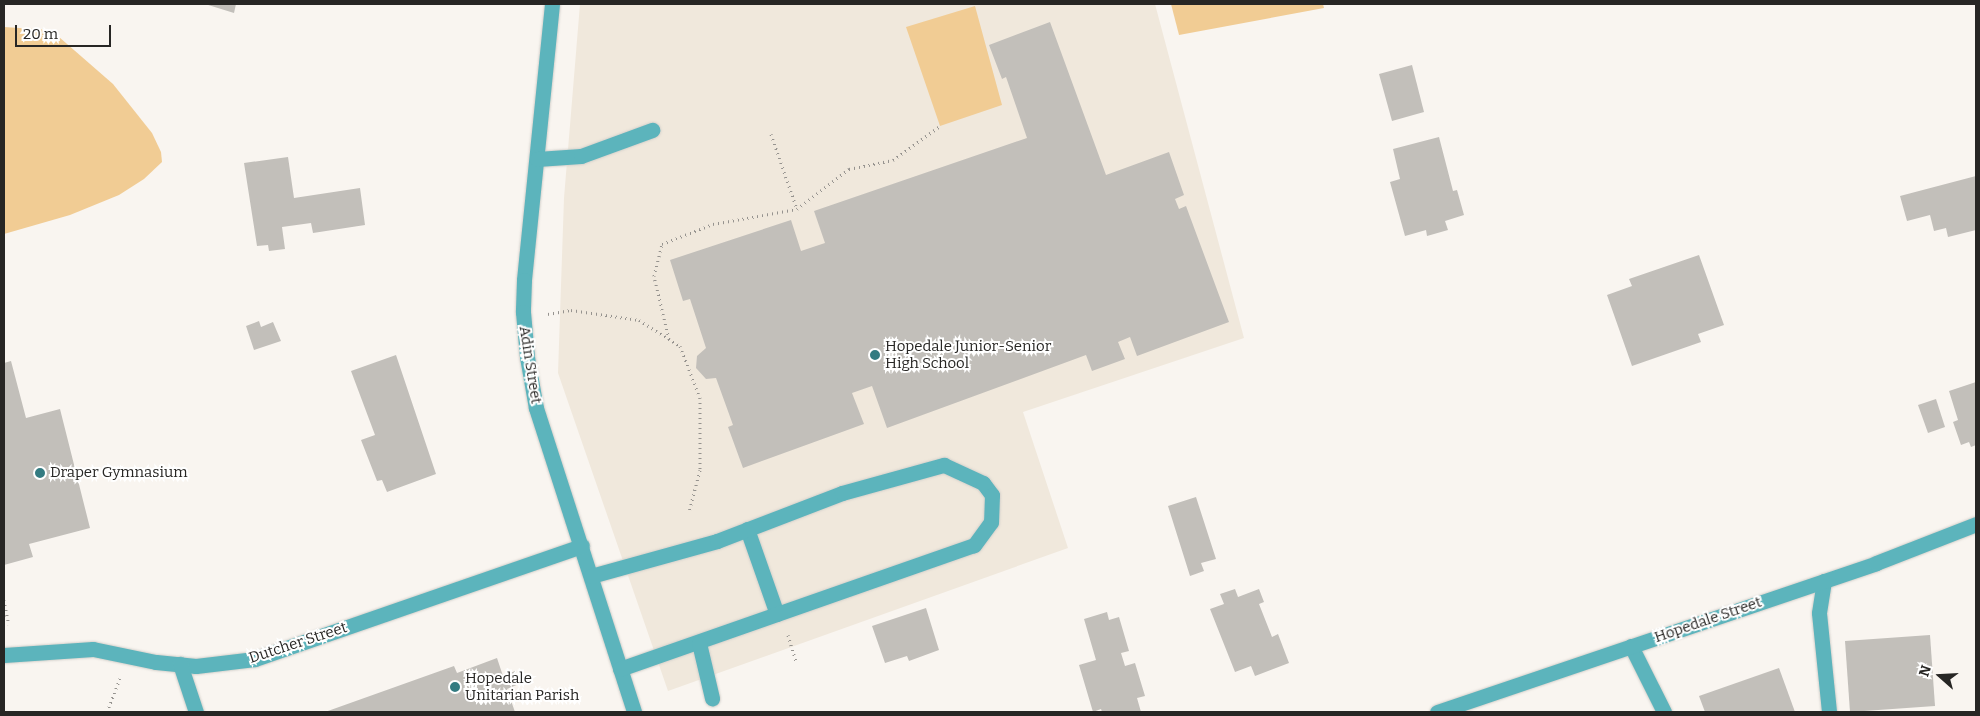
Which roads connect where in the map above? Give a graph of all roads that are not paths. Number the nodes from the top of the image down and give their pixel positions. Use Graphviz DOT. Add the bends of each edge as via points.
graph roads {
  1 [pos="552,4"];
  2 [pos="652,130"];
  3 [pos="537,160"];
  4 [pos="1976,524"];
  5 [pos="747,530"];
  6 [pos="582,546"];
  7 [pos="591,576"];
  8 [pos="1824,581"];
  9 [pos="777,614"];
  10 [pos="698,643"];
  11 [pos="1631,646"];
  12 [pos="4,655"];
  13 [pos="180,664"];
  14 [pos="620,669"];
  15 [pos="712,698"];
  16 [pos="196,712"];
  17 [pos="634,712"];
  18 [pos="1438,712"];
  19 [pos="1664,712"];
  20 [pos="1829,712"];
  1 -- 3 [label="street, Adin Street"];
  2 -- 3 [label="street" via="581,156"];
  3 -- 6 [label="street, Adin Street" via="524,280 527,357 536,408"];
  4 -- 8 [label="street, Hopedale Street"];
  5 -- 7 [label="street"];
  5 -- 9 [label="street"];
  5 -- 9 [label="street" via="842,493 944,465 983,483 992,495 992,522 974,545"];
  6 -- 7 [label="street, Adin Street"];
  6 -- 13 [label="street, Dutcher Street" via="255,659 211,665"];
  7 -- 14 [label="street, Adin Street"];
  8 -- 11 [label="street, Hopedale Street"];
  8 -- 20 [label="street" via="1820,613"];
  9 -- 10 [label="street"];
  10 -- 14 [label="street"];
  10 -- 15 [label="street"];
  11 -- 18 [label="street, Hopedale Street"];
  11 -- 19 [label="street"];
  12 -- 13 [label="street, Dutcher Street" via="93,649"];
  13 -- 16 [label="street"];
  14 -- 17 [label="street, Adin Street"];
}
